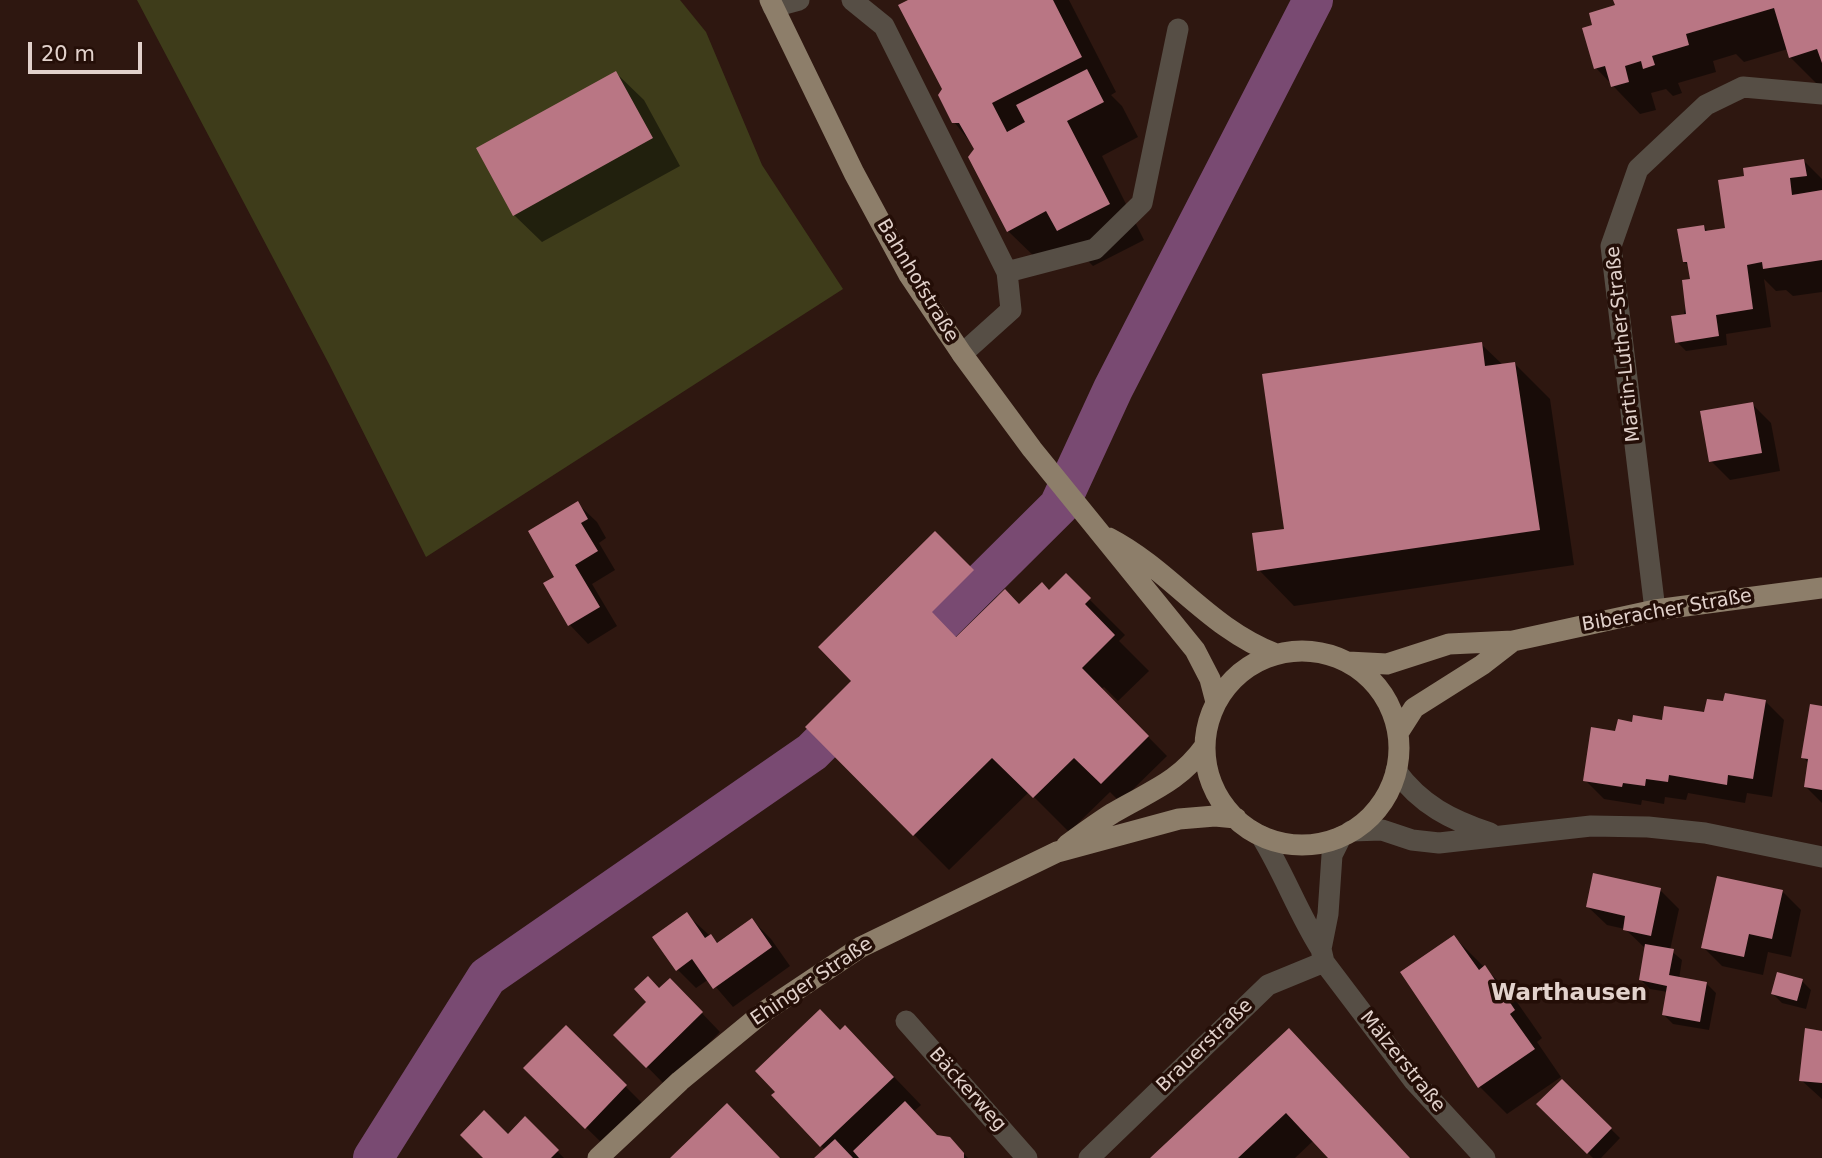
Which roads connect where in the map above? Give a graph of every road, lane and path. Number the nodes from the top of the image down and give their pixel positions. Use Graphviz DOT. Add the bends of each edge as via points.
graph roads {
  1 [pos="799,0"];
  2 [pos="852,0"];
  3 [pos="771,4"];
  4 [pos="1178,29"];
  5 [pos="1822,93"];
  6 [pos="1007,272"];
  7 [pos="962,355"];
  8 [pos="1106,536"];
  9 [pos="1822,588"];
  10 [pos="1655,610"];
  11 [pos="1513,641"];
  12 [pos="1276,654"];
  13 [pos="1348,662"];
  14 [pos="1216,702"];
  15 [pos="1398,733"];
  16 [pos="1205,746"];
  17 [pos="1396,771"];
  18 [pos="1236,818"];
  19 [pos="1346,834"];
  20 [pos="1496,835"];
  21 [pos="1261,836"];
  22 [pos="1057,852"];
  23 [pos="1822,857"];
  24 [pos="1322,956"];
  25 [pos="906,1021"];
  26 [pos="598,1158"];
  27 [pos="1027,1158"];
  28 [pos="1089,1158"];
  29 [pos="1485,1158"];
  1 -- 3 [label="street"];
  2 -- 6 [label="street" via="884,26"];
  3 -- 7 [label="main road, Bahnhofstraße" via="909,275"];
  4 -- 6 [label="street" via="1142,203 1095,249"];
  5 -- 10 [label="street, Martin-Luther-Straße" via="1743,87 1706,105 1638,169 1611,246"];
  6 -- 7 [label="street" via="1011,310"];
  7 -- 8 [label="main road, Bahnhofstraße" via="1032,449"];
  8 -- 12 [label="main road, Bahnhofstraße" via="1141,555 1221,626"];
  8 -- 14 [label="main road, Bahnhofstraße" via="1195,650"];
  9 -- 10 [label="main road, Biberacher Straße"];
  10 -- 11 [label="main road, Biberacher Straße"];
  11 -- 13 [label="main road, Biberacher Straße" via="1449,644 1387,664"];
  11 -- 15 [label="main road, Biberacher Straße" via="1414,708"];
  12 -- 13 [label="main road" via="1300,650"];
  12 -- 14 [label="main road" via="1252,664 1231,681"];
  13 -- 15 [label="main road" via="1382,693"];
  14 -- 16 [label="main road"];
  15 -- 17 [label="main road"];
  16 -- 18 [label="main road" via="1213,785"];
  16 -- 22 [label="main road, Ehinger Straße" via="1191,765 1165,786 1112,813"];
  17 -- 19 [label="main road" via="1380,807"];
  17 -- 20 [label="street" via="1432,808"];
  18 -- 21 [label="main road"];
  18 -- 22 [label="main road, Ehinger Straße" via="1179,819"];
  19 -- 20 [label="street" via="1382,830 1439,843"];
  19 -- 21 [label="main road" via="1310,845"];
  19 -- 24 [label="street" via="1332,855"];
  20 -- 23 [label="street" via="1591,826 1648,827 1705,832"];
  21 -- 24 [label="street"];
  22 -- 26 [label="main road, Ehinger Straße" via="850,954 765,1011 680,1081"];
  24 -- 28 [label="street, Brauerstraße" via="1268,985"];
  24 -- 29 [label="street, Mälzerstraße" via="1414,1082"];
  25 -- 27 [label="street, Bäckerweg"];
}
